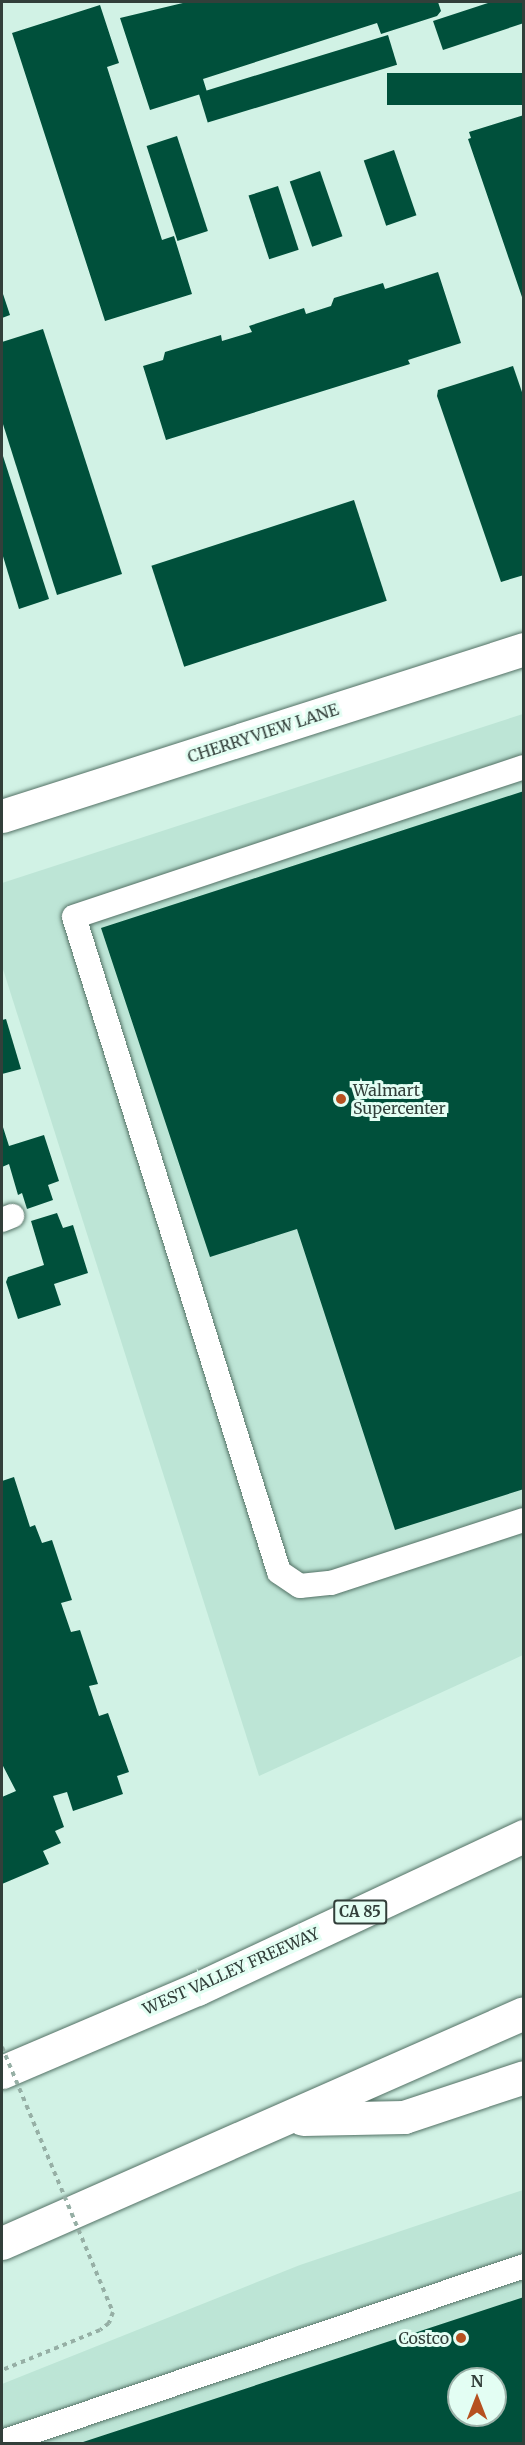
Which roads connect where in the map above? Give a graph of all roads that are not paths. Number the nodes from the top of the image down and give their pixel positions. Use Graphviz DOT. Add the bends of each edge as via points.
graph roads {
  1 [pos="524,649"];
  2 [pos="524,767"];
  3 [pos="2,816"];
  4 [pos="524,1520"];
  5 [pos="524,1836"];
  6 [pos="524,2013"];
  7 [pos="2,2072"];
  8 [pos="524,2077"];
  9 [pos="289,2119"];
  10 [pos="2,2243"];
  11 [pos="524,2266"];
  12 [pos="2,2442"];
  1 -- 3 [label="main road, CHERRYVIEW LANE"];
  2 -- 4 [label="lane" via="74,917 279,1572 300,1586 331,1583"];
  5 -- 7 [label="main road, WEST VALLEY FREEWAY / CA 85" via="197,1989"];
  6 -- 9 [label="main road"];
  8 -- 9 [label="main road" via="404,2117"];
  9 -- 10 [label="main road"];
  11 -- 12 [label="lane"];
}
